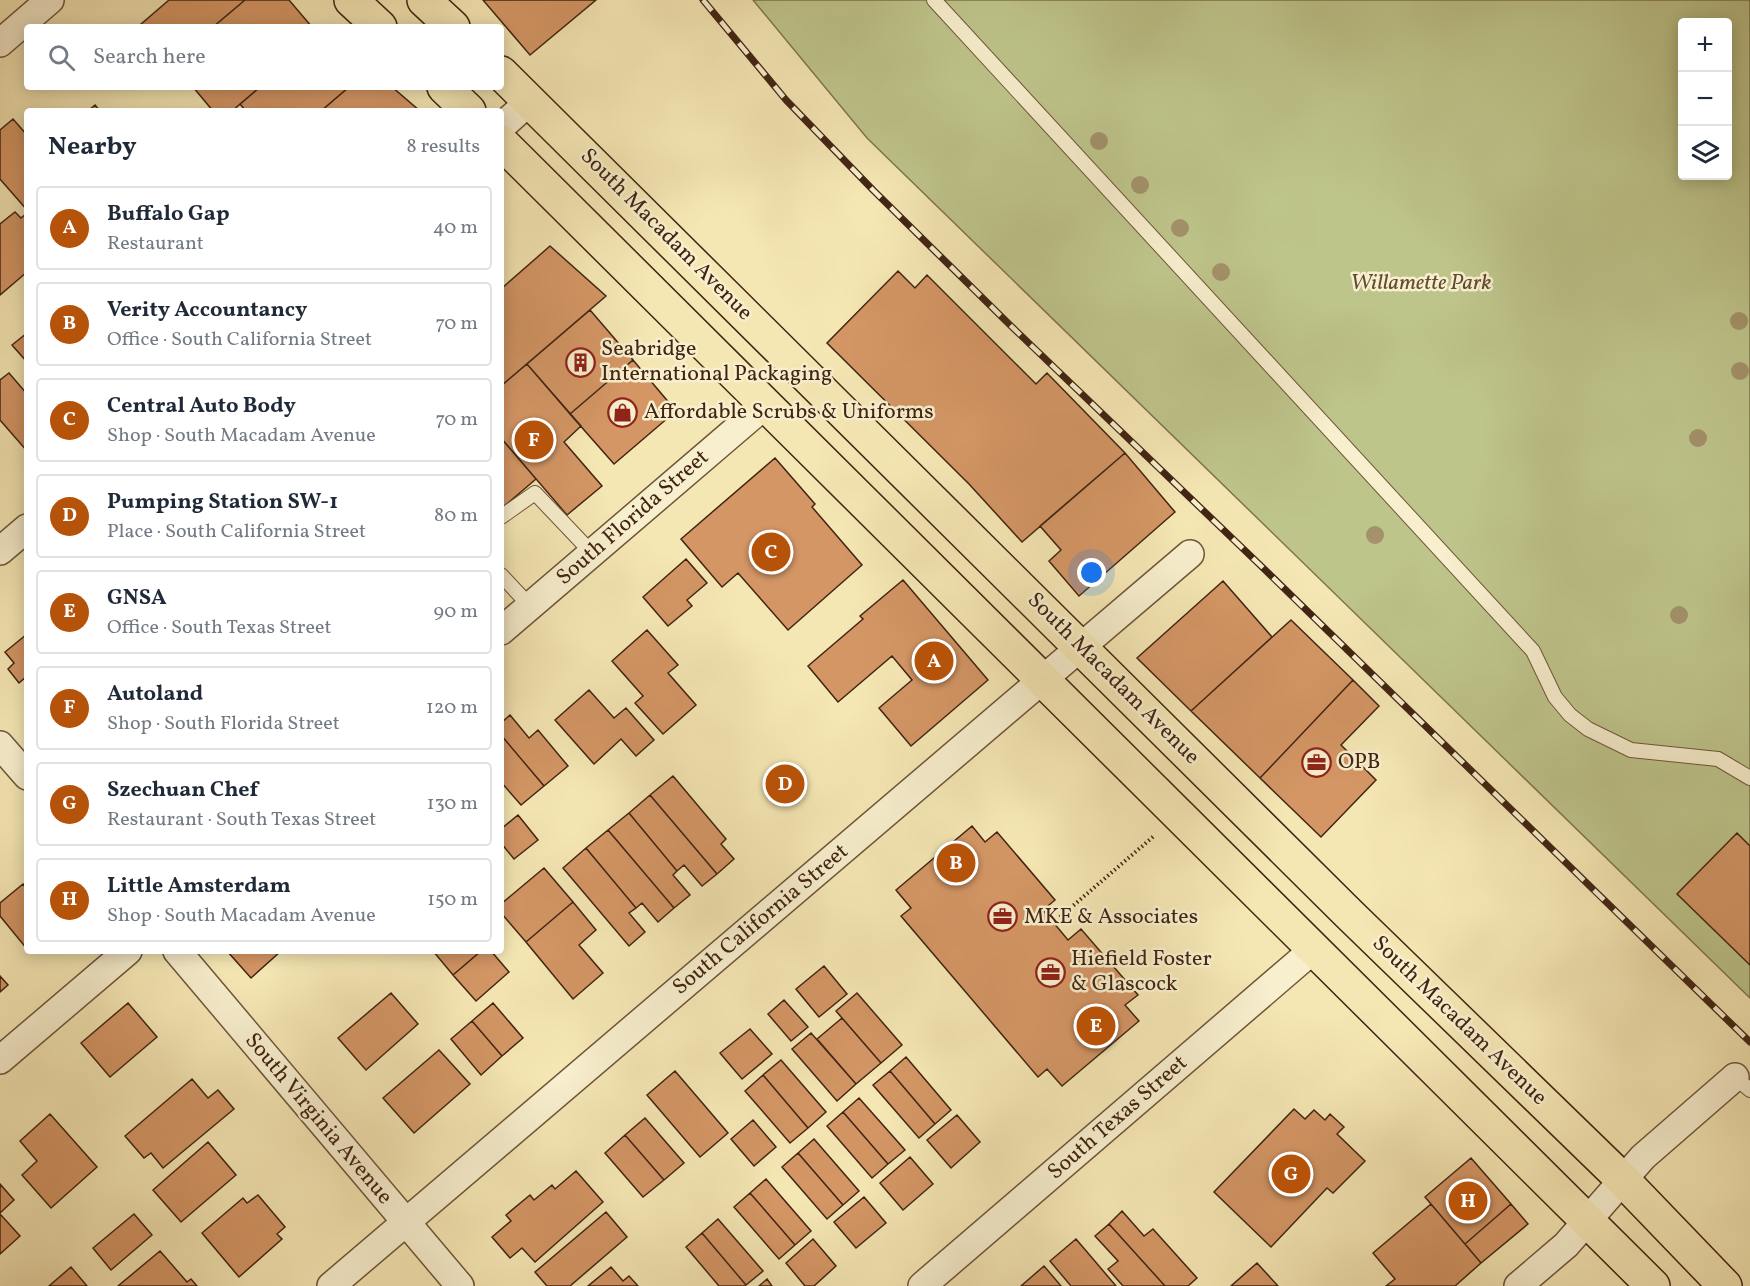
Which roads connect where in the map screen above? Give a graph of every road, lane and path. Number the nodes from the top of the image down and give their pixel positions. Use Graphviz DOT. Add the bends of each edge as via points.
graph roads {
  1 [pos="50,0"];
  2 [pos="351,0"];
  3 [pos="424,0"];
  4 [pos="934,0"];
  5 [pos="377,24"];
  6 [pos="450,24"];
  7 [pos="0,43"];
  8 [pos="504,76"];
  9 [pos="447,90"];
  10 [pos="530,101"];
  11 [pos="466,108"];
  12 [pos="504,124"];
  13 [pos="504,145"];
  14 [pos="765,405"];
  15 [pos="504,515"];
  16 [pos="24,531"];
  17 [pos="0,551"];
  18 [pos="592,553"];
  19 [pos="1190,554"];
  20 [pos="504,578"];
  21 [pos="530,606"];
  22 [pos="504,628"];
  23 [pos="1080,647"];
  24 [pos="1042,680"];
  25 [pos="0,745"];
  26 [pos="24,773"];
  27 [pos="1750,778"];
  28 [pos="1160,832"];
  29 [pos="1053,923"];
  30 [pos="1314,949"];
  31 [pos="124,954"];
  32 [pos="180,954"];
  33 [pos="0,1060"];
  34 [pos="1743,1084"];
  35 [pos="1622,1179"];
  36 [pos="1587,1219"];
  37 [pos="406,1222"];
  38 [pos="331,1286"];
  39 [pos="460,1286"];
  40 [pos="922,1286"];
  41 [pos="1518,1286"];
  42 [pos="1653,1286"];
  43 [pos="1725,1286"];
  1 -- 7 [label="street"];
  2 -- 5 [label="main road"];
  3 -- 6 [label="main road"];
  4 -- 27 [label="lane" via="1533,651 1556,697 1570,715 1588,729 1631,750 1718,759"];
  8 -- 10 [label="main road, South Macadam Avenue"];
  9 -- 11 [label="main road"];
  10 -- 12 [label="street"];
  10 -- 23 [label="main road, South Macadam Avenue"];
  13 -- 14 [label="main road"];
  14 -- 18 [label="street, South Florida Street"];
  14 -- 24 [label="main road"];
  15 -- 18 [label="lane" via="535,493"];
  16 -- 17 [label="street"];
  18 -- 21 [label="street, South Florida Street"];
  19 -- 23 [label="street, South California Street"];
  20 -- 21 [label="lane"];
  21 -- 22 [label="street, South Florida Street"];
  23 -- 24 [label="street, South California Street"];
  23 -- 35 [label="main road, South Macadam Avenue"];
  24 -- 30 [label="main road"];
  24 -- 37 [label="street, South California Street"];
  25 -- 26 [label="street"];
  28 -- 29 [label="path"];
  30 -- 36 [label="main road"];
  30 -- 40 [label="street, South Texas Street"];
  31 -- 33 [label="street"];
  32 -- 37 [label="street, South Virginia Avenue"];
  34 -- 35 [label="street" via="1643,1157"];
  35 -- 36 [label="street"];
  35 -- 43 [label="main road, South Macadam Avenue"];
  36 -- 41 [label="street" via="1566,1245"];
  36 -- 42 [label="main road"];
  37 -- 38 [label="street, South California Street"];
  37 -- 39 [label="street, South Virginia Avenue"];
}
